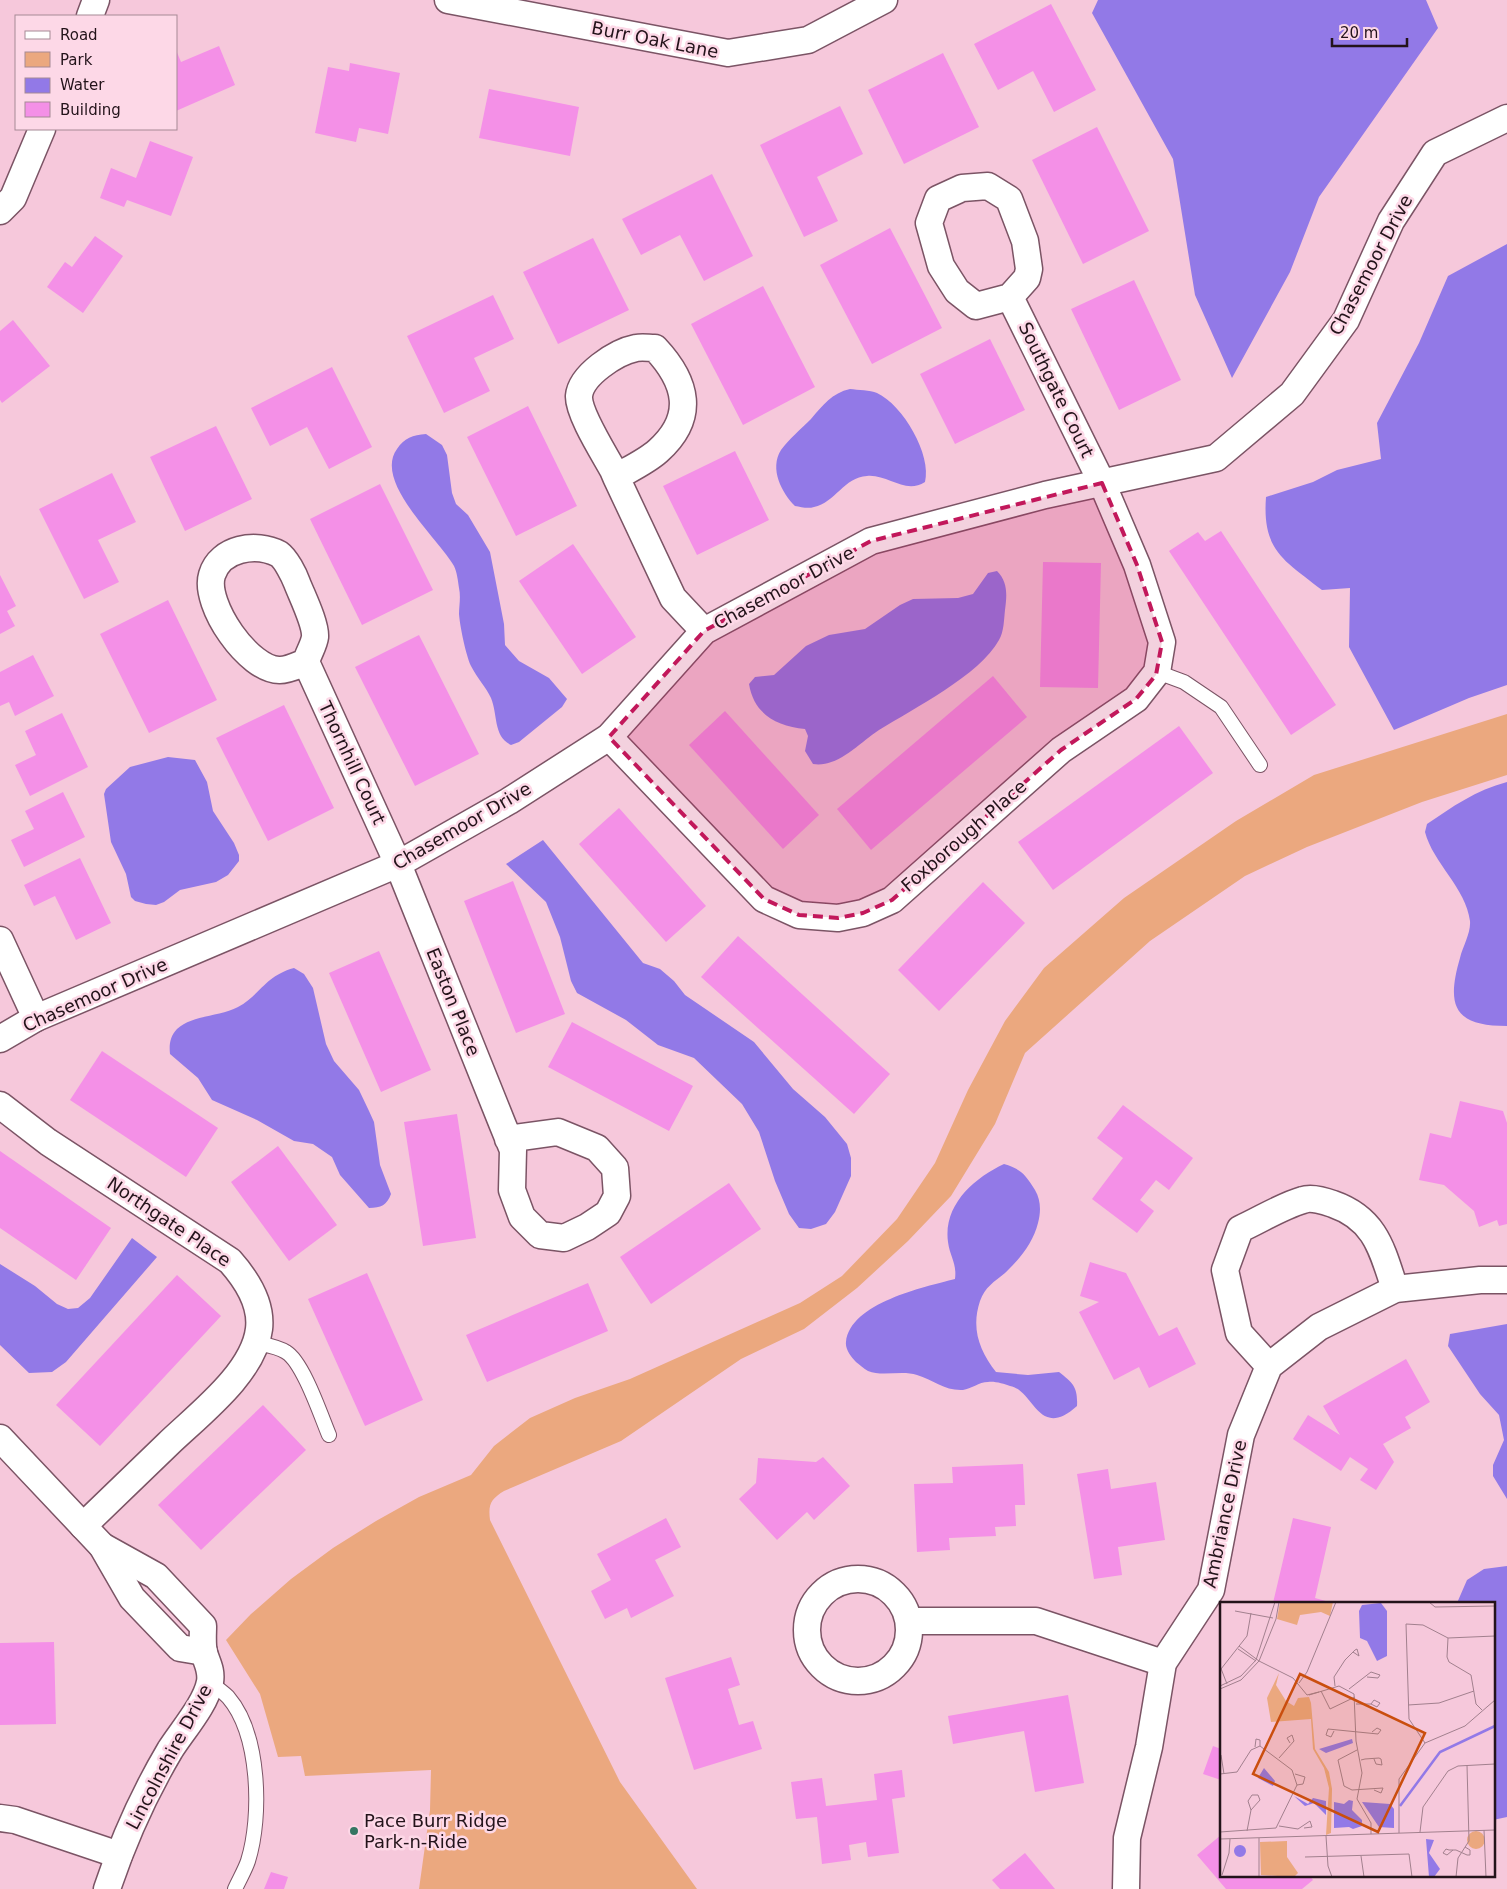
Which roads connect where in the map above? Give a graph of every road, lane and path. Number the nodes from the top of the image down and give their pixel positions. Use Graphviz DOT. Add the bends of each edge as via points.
graph roads {
  1 [pos="96,0"];
  2 [pos="448,0"];
  3 [pos="884,0"];
  4 [pos="90,15"];
  5 [pos="1507,118"];
  6 [pos="42,130"];
  7 [pos="0,211"];
  8 [pos="1010,297"];
  9 [pos="616,477"];
  10 [pos="1102,483"];
  11 [pos="704,631"];
  12 [pos="306,662"];
  13 [pos="1157,672"];
  14 [pos="609,737"];
  15 [pos="1260,765"];
  16 [pos="398,864"];
  17 [pos="0,940"];
  18 [pos="36,1018"];
  19 [pos="0,1039"];
  20 [pos="0,1105"];
  21 [pos="508,1139"];
  22 [pos="1507,1280"];
  23 [pos="1395,1289"];
  24 [pos="256,1343"];
  25 [pos="1269,1366"];
  26 [pos="329,1435"];
  27 [pos="0,1438"];
  28 [pos="83,1526"];
  29 [pos="909,1621"];
  30 [pos="1163,1663"];
  31 [pos="210,1682"];
  32 [pos="0,1818"];
  33 [pos="119,1855"];
  34 [pos="107,1889"];
  35 [pos="235,1889"];
  36 [pos="1126,1889"];
  1 -- 4 [label="street"];
  2 -- 3 [label="street, Burr Oak Lane" via="728,53 808,40"];
  5 -- 10 [label="street, Chasemoor Drive" via="1435,153 1391,221 1346,320 1292,394 1216,458"];
  6 -- 7 [label="street" via="13,198"];
  8 -- 8 [label="street" via="976,306 957,291 941,266 930,223 938,199 962,188 988,186 1009,199 1025,241 1029,269 1027,278"];
  8 -- 10 [label="street, Southgate Court"];
  9 -- 9 [label="street" via="586,421 579,397 584,381 604,363 635,348 655,348 672,366 683,394 680,427 658,451"];
  9 -- 11 [label="street" via="673,598"];
  10 -- 11 [label="street, Chasemoor Drive" via="871,541"];
  10 -- 13 [label="street, Foxborough Place" via="1138,565 1162,642"];
  11 -- 14 [label="street, Chasemoor Drive"];
  12 -- 12 [label="street" via="315,636 296,579 280,555 260,547 223,556 212,575 211,592 224,625 245,650 267,667 280,670"];
  12 -- 16 [label="street, Thornhill Court"];
  13 -- 14 [label="street, Foxborough Place" via="1136,699 1061,750 892,900 864,913 838,918 799,915 764,899"];
  13 -- 15 [label="lane" via="1184,682 1221,707"];
  14 -- 16 [label="street, Chasemoor Drive" via="509,801"];
  16 -- 18 [label="street, Chasemoor Drive"];
  16 -- 21 [label="street, Easton Place"];
  17 -- 18 [label="street"];
  18 -- 19 [label="street, Chasemoor Drive"];
  20 -- 24 [label="street, Northgate Place" via="48,1142 230,1261 247,1284 258,1311 260,1328"];
  21 -- 21 [label="street, Easton Place" via="512,1150 512,1190 522,1217 540,1236 564,1238 608,1213 617,1196 615,1168 597,1148 558,1132"];
  22 -- 23 [label="street"];
  23 -- 25 [label="street" via="1320,1327"];
  23 -- 25 [label="street" via="1381,1246 1368,1225 1346,1208 1326,1201 1304,1199 1240,1229 1224,1270 1239,1332"];
  24 -- 26 [label="lane" via="288,1353 308,1383"];
  24 -- 28 [label="street, Northgate Place" via="231,1382"];
  25 -- 30 [label="street, Ambriance Drive" via="1241,1434 1211,1590"];
  27 -- 28 [label="street"];
  28 -- 31 [label="street, Lincolnshire Drive" via="102,1546 156,1576 203,1626"];
  29 -- 30 [label="street" via="1036,1621"];
  30 -- 36 [label="street, Ambriance Drive" via="1127,1838"];
  31 -- 33 [label="street, Lincolnshire Drive" via="143,1800"];
  31 -- 35 [label="lane" via="228,1697 239,1714 249,1737 255,1771 256,1810 248,1860"];
  32 -- 33 [label="street"];
  33 -- 34 [label="street, Lincolnshire Drive"];
}
